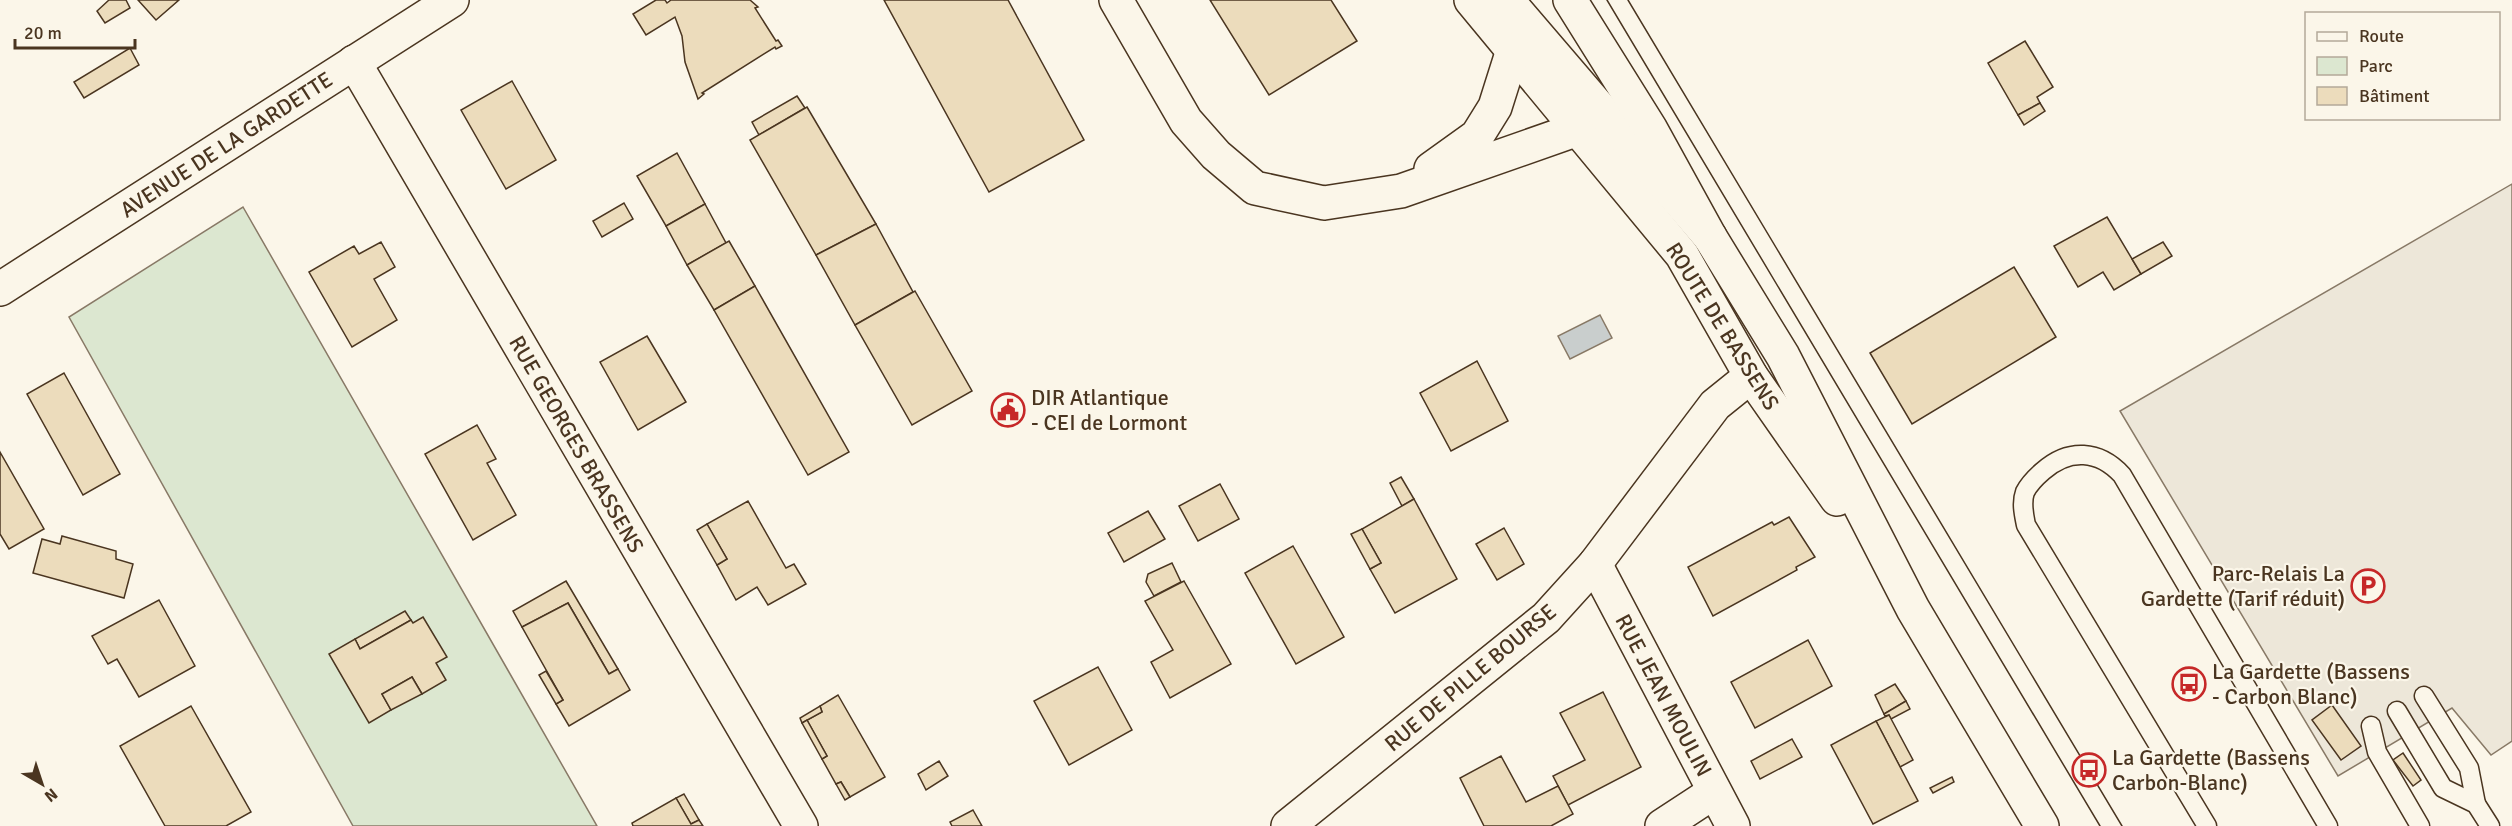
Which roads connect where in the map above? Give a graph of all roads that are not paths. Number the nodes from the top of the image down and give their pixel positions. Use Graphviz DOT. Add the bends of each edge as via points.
graph roads {
  1 [pos="452,0"];
  2 [pos="1116,0"];
  3 [pos="1471,0"];
  4 [pos="1507,0"];
  5 [pos="1570,0"];
  6 [pos="1513,50"];
  7 [pos="354,62"];
  8 [pos="1578,129"];
  9 [pos="1401,191"];
  10 [pos="1710,237"];
  11 [pos="0,289"];
  12 [pos="1752,376"];
  13 [pos="1595,564"];
  14 [pos="1913,609"];
  15 [pos="2424,696"];
  16 [pos="2397,711"];
  17 [pos="2371,726"];
  18 [pos="1714,792"];
  19 [pos="2476,804"];
  20 [pos="801,826"];
  21 [pos="1287,826"];
  22 [pos="1662,826"];
  23 [pos="1733,826"];
  24 [pos="2042,826"];
  25 [pos="2207,826"];
  26 [pos="2328,826"];
  27 [pos="2420,826"];
  28 [pos="2490,826"];
  1 -- 7 [label="main road, AVENUE DE LA GARDETTE"];
  2 -- 9 [label="main road" via="1186,121 1215,154 1255,188 1324,203"];
  3 -- 6 [label="main road, ROUTE DE BASSENS"];
  4 -- 10 [label="main road"];
  5 -- 10 [label="main road" via="1650,128"];
  6 -- 8 [label="main road, ROUTE DE BASSENS"];
  6 -- 9 [label="main road" via="1495,107 1477,136"];
  7 -- 11 [label="main road, AVENUE DE LA GARDETTE"];
  7 -- 20 [label="main road, RUE GEORGES BRASSENS"];
  8 -- 9 [label="main road"];
  8 -- 12 [label="main road, ROUTE DE BASSENS" via="1682,255"];
  10 -- 14 [label="main road" via="1783,356"];
  12 -- 13 [label="main road, RUE DE PILLE BOURSE" via="1715,405"];
  12 -- 14 [label="main road, ROUTE DE BASSENS"];
  13 -- 18 [label="main road, RUE JEAN MOULIN"];
  13 -- 21 [label="main road, RUE DE PILLE BOURSE" via="1546,618"];
  14 -- 24 [label="main road"];
  15 -- 19 [label="lane" via="2469,768"];
  16 -- 19 [label="lane" via="2443,788"];
  17 -- 27 [label="lane" via="2377,752"];
  18 -- 22 [label="main road"];
  18 -- 23 [label="main road, RUE JEAN MOULIN"];
  19 -- 28 [label="lane"];
  25 -- 26 [label="lane" via="2026,525 2025,493 2034,479 2059,459 2097,457 2112,463 2122,475"];
}
